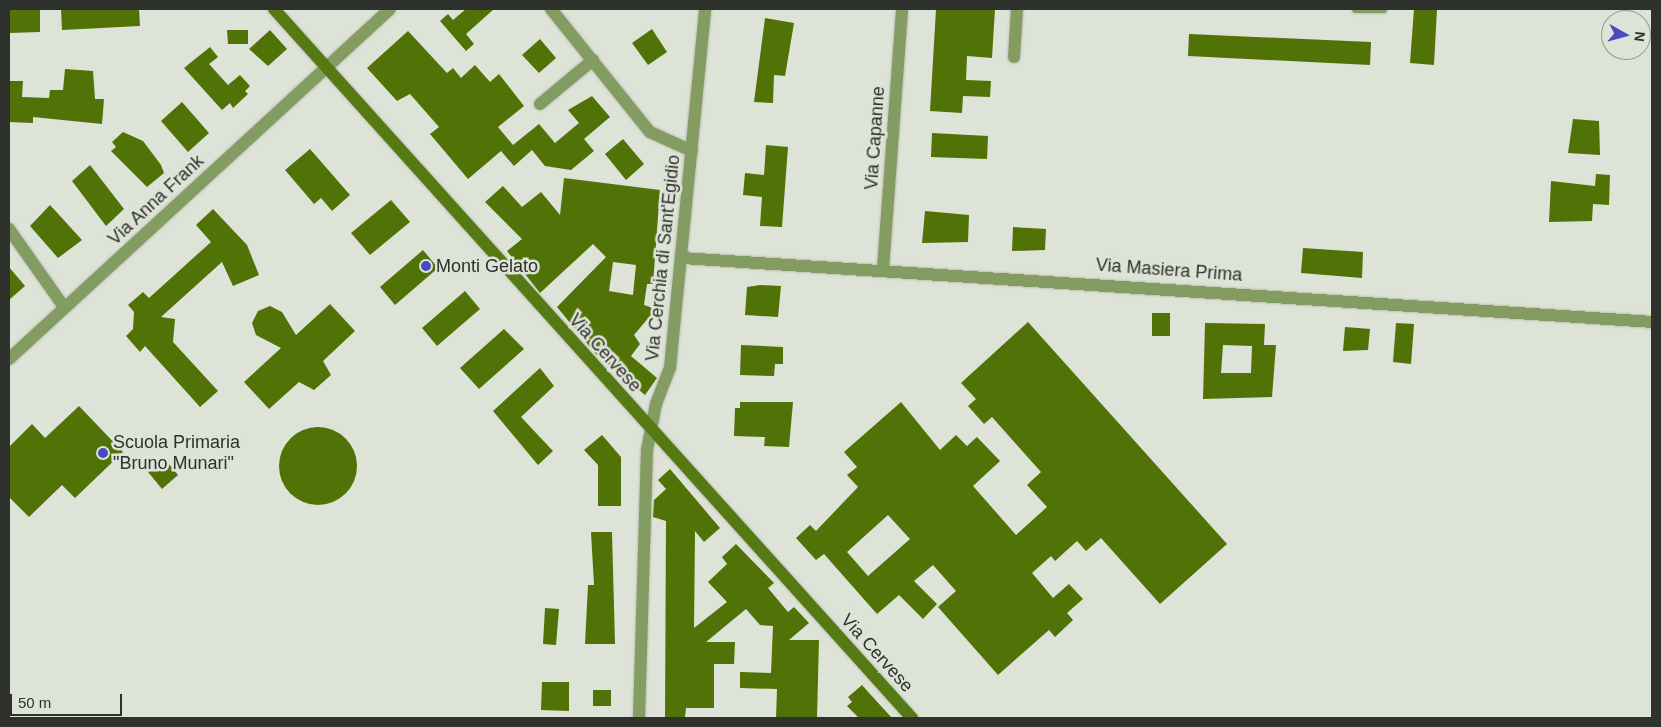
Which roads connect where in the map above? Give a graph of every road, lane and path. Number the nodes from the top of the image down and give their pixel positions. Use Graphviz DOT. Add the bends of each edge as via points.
graph roads {
  1 [pos="274,9"];
  2 [pos="390,9"];
  3 [pos="552,9"];
  4 [pos="705,9"];
  5 [pos="902,9"];
  6 [pos="1017,9"];
  7 [pos="1354,9"];
  8 [pos="1383,9"];
  9 [pos="1014,57"];
  10 [pos="593,60"];
  11 [pos="327,66"];
  12 [pos="540,104"];
  13 [pos="692,150"];
  14 [pos="9,229"];
  15 [pos="682,258"];
  16 [pos="882,269"];
  17 [pos="64,307"];
  18 [pos="1652,322"];
  19 [pos="9,359"];
  20 [pos="650,428"];
  21 [pos="639,718"];
  22 [pos="912,718"];
  1 -- 11 [label="main road, Via Cervese"];
  2 -- 11 [label="street, Via Anna Frank"];
  3 -- 10 [label="street"];
  4 -- 13 [label="street, Via Cerchia di Sant'Egidio"];
  5 -- 16 [label="street, Via Capanne"];
  6 -- 9 [label="street"];
  7 -- 8 [label="lane"];
  10 -- 12 [label="street"];
  10 -- 13 [label="street" via="650,132"];
  11 -- 17 [label="street, Via Anna Frank"];
  11 -- 20 [label="main road, Via Cervese"];
  13 -- 15 [label="street, Via Cerchia di Sant'Egidio"];
  14 -- 17 [label="street"];
  15 -- 16 [label="street, Via Masiera Prima"];
  15 -- 20 [label="street, Via Cerchia di Sant'Egidio" via="670,368"];
  16 -- 18 [label="street, Via Masiera Prima"];
  17 -- 19 [label="street, Via Anna Frank"];
  20 -- 21 [label="street, Via Cerchia di Sant'Egidio"];
  20 -- 22 [label="main road, Via Cervese"];
}
